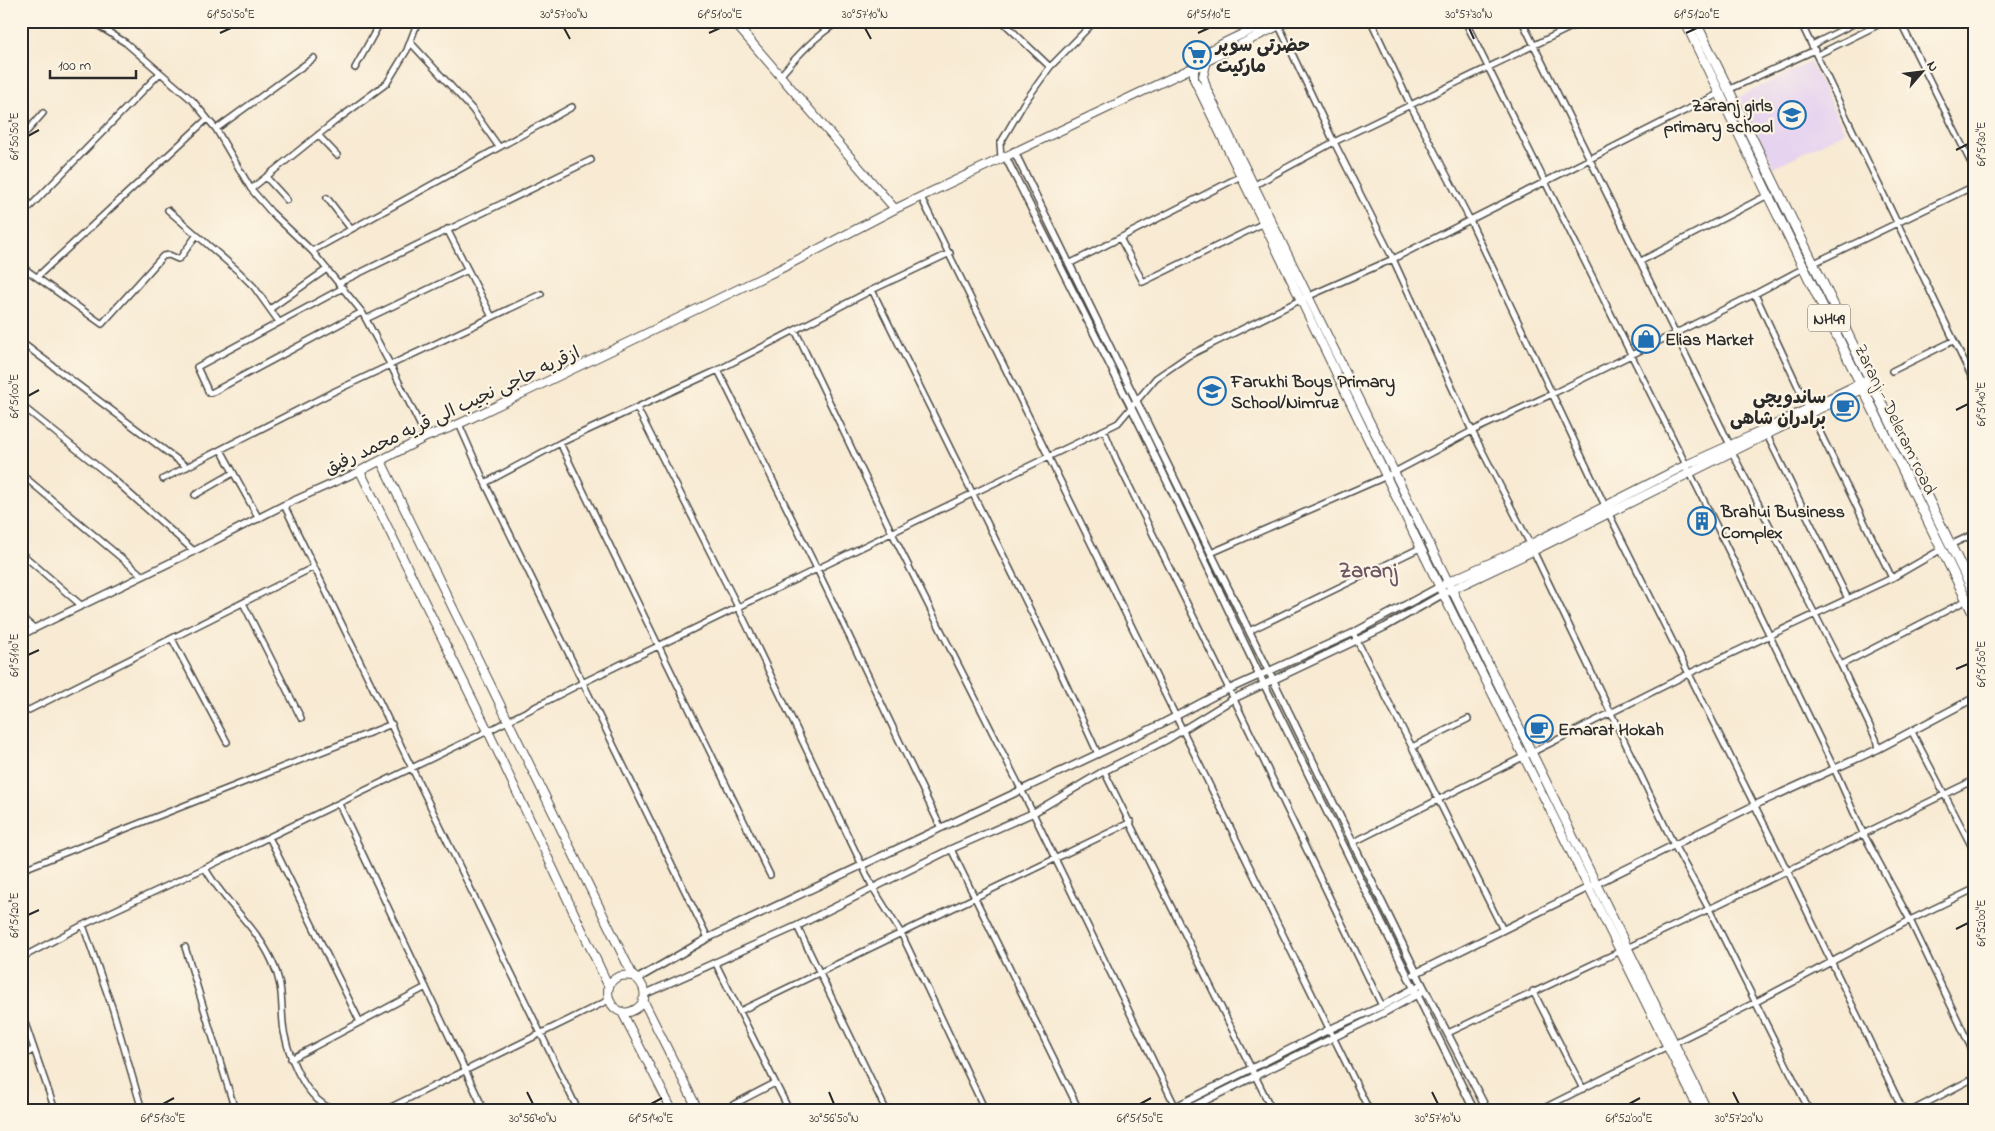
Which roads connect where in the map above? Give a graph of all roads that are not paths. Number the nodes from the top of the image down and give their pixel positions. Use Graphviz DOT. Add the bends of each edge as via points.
graph roads {
  1 [pos="91,21"];
  2 [pos="380,21"];
  3 [pos="418,21"];
  4 [pos="733,21"];
  5 [pos="840,21"];
  6 [pos="1002,21"];
  7 [pos="1095,21"];
  8 [pos="1271,21"];
  9 [pos="1288,21"];
  10 [pos="1371,21"];
  11 [pos="1466,21"];
  12 [pos="1522,21"];
  13 [pos="1584,21"];
  14 [pos="1685,21"];
  15 [pos="1696,21"];
  16 [pos="1800,21"];
  17 [pos="1859,21"];
  18 [pos="1886,21"];
  19 [pos="1900,21"];
  20 [pos="1575,23"];
  21 [pos="1279,26"];
  22 [pos="410,42"];
  23 [pos="1536,46"];
  24 [pos="1814,50"];
  25 [pos="314,58"];
  26 [pos="1205,65"];
  27 [pos="1050,67"];
  28 [pos="1194,67"];
  29 [pos="355,68"];
  30 [pos="1488,68"];
  31 [pos="160,73"];
  32 [pos="780,76"];
  33 [pos="1724,91"];
  34 [pos="1411,106"];
  35 [pos="572,108"];
  36 [pos="43,113"];
  37 [pos="207,119"];
  38 [pos="216,129"];
  39 [pos="318,135"];
  40 [pos="21,138"];
  41 [pos="1334,142"];
  42 [pos="499,147"];
  43 [pos="1014,151"];
  44 [pos="336,154"];
  45 [pos="1003,157"];
  46 [pos="1590,158"];
  47 [pos="591,160"];
  48 [pos="1974,169"];
  49 [pos="1241,176"];
  50 [pos="266,177"];
  51 [pos="1546,182"];
  52 [pos="1974,186"];
  53 [pos="1251,187"];
  54 [pos="251,189"];
  55 [pos="1768,195"];
  56 [pos="921,197"];
  57 [pos="327,198"];
  58 [pos="288,200"];
  59 [pos="895,209"];
  60 [pos="168,210"];
  61 [pos="21,216"];
  62 [pos="1470,220"];
  63 [pos="1264,223"];
  64 [pos="1897,224"];
  65 [pos="352,229"];
  66 [pos="447,229"];
  67 [pos="196,236"];
  68 [pos="1120,238"];
  69 [pos="312,251"];
  70 [pos="950,253"];
  71 [pos="1393,259"];
  72 [pos="1640,261"];
  73 [pos="1813,263"];
  74 [pos="1069,264"];
  75 [pos="21,266"];
  76 [pos="1804,268"];
  77 [pos="328,269"];
  78 [pos="468,270"];
  79 [pos="38,276"];
  80 [pos="339,283"];
  81 [pos="343,288"];
  82 [pos="872,290"];
  83 [pos="541,294"];
  84 [pos="1755,294"];
  85 [pos="1304,298"];
  86 [pos="270,309"];
  87 [pos="362,312"];
  88 [pos="492,317"];
  89 [pos="366,319"];
  90 [pos="279,322"];
  91 [pos="795,330"];
  92 [pos="1676,333"];
  93 [pos="1953,341"];
  94 [pos="21,342"];
  95 [pos="1632,356"];
  96 [pos="391,366"];
  97 [pos="718,370"];
  98 [pos="1892,371"];
  99 [pos="1974,382"];
  100 [pos="1867,384"];
  101 [pos="1552,394"];
  102 [pos="1137,400"];
  103 [pos="21,405"];
  104 [pos="638,408"];
  105 [pos="1131,408"];
  106 [pos="1809,410"];
  107 [pos="459,424"];
  108 [pos="1104,430"];
  109 [pos="1472,431"];
  110 [pos="1766,432"];
  111 [pos="426,437"];
  112 [pos="560,443"];
  113 [pos="1731,448"];
  114 [pos="221,450"];
  115 [pos="1048,458"];
  116 [pos="382,461"];
  117 [pos="187,467"];
  118 [pos="1688,469"];
  119 [pos="360,471"];
  120 [pos="233,473"];
  121 [pos="21,474"];
  122 [pos="1391,474"];
  123 [pos="163,479"];
  124 [pos="485,483"];
  125 [pos="974,493"];
  126 [pos="195,495"];
  127 [pos="284,505"];
  128 [pos="1607,509"];
  129 [pos="258,518"];
  130 [pos="892,533"];
  131 [pos="1974,534"];
  132 [pos="1951,545"];
  133 [pos="1420,548"];
  134 [pos="1532,548"];
  135 [pos="1942,549"];
  136 [pos="194,551"];
  137 [pos="21,553"];
  138 [pos="1211,553"];
  139 [pos="314,567"];
  140 [pos="817,569"];
  141 [pos="143,576"];
  142 [pos="1892,578"];
  143 [pos="1450,586"];
  144 [pos="1441,590"];
  145 [pos="1974,593"];
  146 [pos="1848,599"];
  147 [pos="1967,600"];
  148 [pos="243,603"];
  149 [pos="82,606"];
  150 [pos="738,608"];
  151 [pos="1814,614"];
  152 [pos="1974,615"];
  153 [pos="21,617"];
  154 [pos="34,628"];
  155 [pos="1249,631"];
  156 [pos="1353,633"];
  157 [pos="21,635"];
  158 [pos="1769,635"];
  159 [pos="172,639"];
  160 [pos="1357,641"];
  161 [pos="659,645"];
  162 [pos="1841,665"];
  163 [pos="1269,671"];
  164 [pos="1690,674"];
  165 [pos="1260,676"];
  166 [pos="1273,680"];
  167 [pos="582,683"];
  168 [pos="1264,683"];
  169 [pos="1229,689"];
  170 [pos="1974,698"];
  171 [pos="1233,699"];
  172 [pos="21,714"];
  173 [pos="1612,714"];
  174 [pos="1176,715"];
  175 [pos="301,718"];
  176 [pos="1468,719"];
  177 [pos="507,722"];
  178 [pos="392,724"];
  179 [pos="1184,729"];
  180 [pos="488,731"];
  181 [pos="1912,732"];
  182 [pos="227,742"];
  183 [pos="1412,747"];
  184 [pos="1878,749"];
  185 [pos="1532,753"];
  186 [pos="1098,754"];
  187 [pos="1523,757"];
  188 [pos="413,768"];
  189 [pos="1834,768"];
  190 [pos="1104,771"];
  191 [pos="1974,780"];
  192 [pos="1021,789"];
  193 [pos="1946,794"];
  194 [pos="1438,800"];
  195 [pos="339,804"];
  196 [pos="1755,806"];
  197 [pos="1033,812"];
  198 [pos="1131,822"];
  199 [pos="941,828"];
  200 [pos="1863,833"];
  201 [pos="269,837"];
  202 [pos="1352,843"];
  203 [pos="1674,845"];
  204 [pos="951,849"];
  205 [pos="1974,851"];
  206 [pos="1054,860"];
  207 [pos="863,864"];
  208 [pos="205,868"];
  209 [pos="21,870"];
  210 [pos="1787,870"];
  211 [pos="770,875"];
  212 [pos="1597,884"];
  213 [pos="873,888"];
  214 [pos="1588,888"];
  215 [pos="1974,889"];
  216 [pos="975,897"];
  217 [pos="1709,910"];
  218 [pos="1910,920"];
  219 [pos="83,925"];
  220 [pos="797,926"];
  221 [pos="1503,930"];
  222 [pos="900,934"];
  223 [pos="708,938"];
  224 [pos="185,946"];
  225 [pos="1628,947"];
  226 [pos="1619,951"];
  227 [pos="21,958"];
  228 [pos="715,962"];
  229 [pos="1830,963"];
  230 [pos="821,972"];
  231 [pos="1416,973"];
  232 [pos="1408,977"];
  233 [pos="635,978"];
  234 [pos="426,987"];
  235 [pos="608,987"];
  236 [pos="1423,987"];
  237 [pos="1533,991"];
  238 [pos="1415,992"];
  239 [pos="644,997"];
  240 [pos="608,1000"];
  241 [pos="1756,1002"];
  242 [pos="1382,1006"];
  243 [pos="21,1011"];
  244 [pos="740,1011"];
  245 [pos="622,1012"];
  246 [pos="360,1022"];
  247 [pos="1330,1029"];
  248 [pos="541,1032"];
  249 [pos="1448,1033"];
  250 [pos="1334,1036"];
  251 [pos="1671,1045"];
  252 [pos="34,1049"];
  253 [pos="1974,1054"];
  254 [pos="21,1057"];
  255 [pos="291,1059"];
  256 [pos="1252,1068"];
  257 [pos="466,1069"];
  258 [pos="1255,1076"];
  259 [pos="1974,1078"];
  260 [pos="775,1082"];
  261 [pos="1583,1088"];
  262 [pos="1174,1109"];
  263 [pos="55,1110"];
  264 [pos="142,1110"];
  265 [pos="235,1110"];
  266 [pos="333,1110"];
  267 [pos="385,1110"];
  268 [pos="484,1110"];
  269 [pos="578,1110"];
  270 [pos="672,1110"];
  271 [pos="698,1110"];
  272 [pos="723,1110"];
  273 [pos="789,1110"];
  274 [pos="886,1110"];
  275 [pos="985,1110"];
  276 [pos="1079,1110"];
  277 [pos="1186,1110"];
  278 [pos="1272,1110"];
  279 [pos="1369,1110"];
  280 [pos="1474,1110"];
  281 [pos="1486,1110"];
  282 [pos="1540,1110"];
  283 [pos="1699,1110"];
  284 [pos="1707,1110"];
  285 [pos="1809,1110"];
  286 [pos="1903,1110"];
  287 [pos="1913,1110"];
  1 -- 31 [label="street" via="126,43"];
  2 -- 29 [label="street"];
  3 -- 22 [label="street"];
  4 -- 32 [label="main road"];
  5 -- 32 [label="street" via="798,54"];
  6 -- 27 [label="street"];
  7 -- 27 [label="street"];
  8 -- 28 [label="main road" via="1208,52"];
  9 -- 21 [label="main road"];
  10 -- 34 [label="street"];
  11 -- 30 [label="street"];
  12 -- 23 [label="street"];
  13 -- 20 [label="street"];
  14 -- 33 [label="highway, Zaranj - Deleram road / NH49"];
  15 -- 33 [label="highway, Zaranj - Deleram road / NH49"];
  16 -- 24 [label="street"];
  17 -- 24 [label="street"];
  18 -- 24 [label="street"];
  19 -- 48 [label="street"];
  20 -- 23 [label="street"];
  21 -- 26 [label="main road" via="1207,60"];
  21 -- 41 [label="street"];
  22 -- 39 [label="street" via="388,83"];
  22 -- 42 [label="street" via="472,109"];
  23 -- 30 [label="street"];
  23 -- 46 [label="street"];
  24 -- 33 [label="street"];
  24 -- 64 [label="street"];
  25 -- 38 [label="street"];
  26 -- 28 [label="main road"];
  26 -- 53 [label="main road" via="1203,76 1207,90"];
  27 -- 45 [label="street" via="1000,144"];
  28 -- 43 [label="main road, ازقریه حاجی نجیب الی قریه محمد رفیق"];
  28 -- 49 [label="main road" via="1194,79"];
  30 -- 34 [label="street"];
  30 -- 51 [label="street"];
  31 -- 37 [label="street" via="193,101"];
  31 -- 61 [label="street"];
  32 -- 59 [label="main road"];
  33 -- 46 [label="street"];
  33 -- 55 [label="highway, Zaranj - Deleram road / NH49"];
  33 -- 73 [label="highway, Zaranj - Deleram road / NH49"];
  34 -- 41 [label="street"];
  34 -- 62 [label="street"];
  35 -- 42 [label="street"];
  36 -- 40 [label="street"];
  37 -- 38 [label="street"];
  37 -- 79 [label="street"];
  38 -- 54 [label="street"];
  39 -- 44 [label="street"];
  39 -- 50 [label="street"];
  41 -- 53 [label="street"];
  41 -- 71 [label="street"];
  42 -- 65 [label="street"];
  43 -- 45 [label="main road, ازقریه حاجی نجیب الی قریه محمد رفیق"];
  43 -- 74 [label="street"];
  45 -- 56 [label="main road, ازقریه حاجی نجیب الی قریه محمد رفیق"];
  45 -- 105 [label="street"];
  46 -- 51 [label="street"];
  46 -- 72 [label="street"];
  47 -- 66 [label="street"];
  49 -- 53 [label="main road"];
  49 -- 68 [label="street"];
  50 -- 54 [label="street"];
  50 -- 58 [label="street"];
  51 -- 62 [label="street"];
  51 -- 95 [label="street"];
  52 -- 64 [label="street"];
  53 -- 63 [label="main road"];
  53 -- 85 [label="main road"];
  54 -- 69 [label="street"];
  55 -- 72 [label="street"];
  55 -- 76 [label="highway, Zaranj - Deleram road / NH49"];
  56 -- 59 [label="main road, ازقریه حاجی نجیب الی قریه محمد رفیق"];
  56 -- 70 [label="street"];
  57 -- 65 [label="street"];
  59 -- 107 [label="main road, ازقریه حاجی نجیب الی قریه محمد رفیق" via="782,268"];
  60 -- 67 [label="street"];
  62 -- 71 [label="street"];
  62 -- 101 [label="street"];
  63 -- 68 [label="street" via="1143,282"];
  63 -- 85 [label="main road"];
  64 -- 73 [label="street"];
  64 -- 93 [label="street"];
  65 -- 69 [label="street"];
  66 -- 78 [label="street"];
  66 -- 80 [label="street"];
  67 -- 79 [label="street" via="180,258 163,256 102,324"];
  67 -- 86 [label="street" via="238,270"];
  68 -- 74 [label="street"];
  69 -- 77 [label="street"];
  70 -- 82 [label="street"];
  70 -- 115 [label="street"];
  71 -- 85 [label="street"];
  71 -- 109 [label="street"];
  72 -- 92 [label="street"];
  73 -- 76 [label="street"];
  73 -- 100 [label="highway, Zaranj - Deleram road / NH49"];
  74 -- 102 [label="street"];
  75 -- 79 [label="street"];
  76 -- 84 [label="street"];
  76 -- 100 [label="highway, Zaranj - Deleram road / NH49"];
  77 -- 80 [label="street"];
  77 -- 86 [label="street"];
  78 -- 88 [label="street"];
  78 -- 89 [label="street"];
  80 -- 81 [label="street"];
  81 -- 87 [label="street"];
  81 -- 90 [label="street"];
  82 -- 91 [label="street"];
  82 -- 125 [label="street"];
  83 -- 88 [label="street"];
  84 -- 92 [label="street"];
  84 -- 106 [label="street"];
  85 -- 102 [label="street" via="1188,356 1156,378"];
  85 -- 122 [label="main road"];
  86 -- 90 [label="street"];
  87 -- 89 [label="street"];
  87 -- 90 [label="street" via="209,393 197,367"];
  88 -- 96 [label="street"];
  89 -- 96 [label="street"];
  91 -- 97 [label="street"];
  91 -- 130 [label="street"];
  92 -- 95 [label="street"];
  92 -- 113 [label="street"];
  93 -- 98 [label="street"];
  93 -- 99 [label="street"];
  94 -- 117 [label="street"];
  95 -- 101 [label="street"];
  95 -- 118 [label="street"];
  96 -- 111 [label="street"];
  96 -- 114 [label="street"];
  97 -- 104 [label="street"];
  97 -- 140 [label="street"];
  100 -- 106 [label="main road"];
  100 -- 132 [label="highway, Zaranj - Deleram road / NH49"];
  100 -- 135 [label="highway, Zaranj - Deleram road / NH49"];
  101 -- 109 [label="street"];
  101 -- 128 [label="street"];
  102 -- 105 [label="street"];
  102 -- 138 [label="street"];
  103 -- 136 [label="street" via="111,477"];
  104 -- 112 [label="street"];
  104 -- 150 [label="street"];
  105 -- 108 [label="street" via="1118,423"];
  105 -- 165 [label="street"];
  106 -- 110 [label="main road"];
  106 -- 142 [label="street"];
  107 -- 111 [label="main road, ازقریه حاجی نجیب الی قریه محمد رفیق"];
  107 -- 124 [label="street"];
  108 -- 115 [label="street"];
  108 -- 169 [label="street"];
  109 -- 122 [label="street"];
  109 -- 134 [label="street"];
  110 -- 113 [label="main road"];
  110 -- 146 [label="street"];
  111 -- 116 [label="main road, ازقریه حاجی نجیب الی قریه محمد رفیق"];
  112 -- 124 [label="street"];
  112 -- 161 [label="street"];
  113 -- 118 [label="main road"];
  113 -- 151 [label="street"];
  114 -- 117 [label="street"];
  114 -- 120 [label="street"];
  115 -- 125 [label="street"];
  115 -- 174 [label="street"];
  116 -- 119 [label="main road, ازقریه حاجی نجیب الی قریه محمد رفیق"];
  116 -- 177 [label="main road"];
  117 -- 123 [label="street"];
  118 -- 128 [label="main road"];
  118 -- 158 [label="street"];
  119 -- 127 [label="street, ازقریه حاجی نجیب الی قریه محمد رفیق"];
  119 -- 180 [label="main road"];
  120 -- 126 [label="street"];
  120 -- 129 [label="street"];
  121 -- 141 [label="street"];
  122 -- 133 [label="main road"];
  122 -- 138 [label="street"];
  122 -- 143 [label="main road"];
  124 -- 167 [label="street"];
  125 -- 130 [label="street"];
  125 -- 186 [label="street"];
  127 -- 129 [label="street, ازقریه حاجی نجیب الی قریه محمد رفیق"];
  127 -- 139 [label="street"];
  128 -- 134 [label="main road"];
  128 -- 164 [label="street"];
  129 -- 136 [label="street, ازقریه حاجی نجیب الی قریه محمد رفیق"];
  130 -- 140 [label="street"];
  130 -- 192 [label="street"];
  131 -- 132 [label="street"];
  132 -- 135 [label="street"];
  132 -- 145 [label="highway, Zaranj - Deleram road / NH49"];
  133 -- 144 [label="main road"];
  133 -- 155 [label="street"];
  134 -- 143 [label="main road"];
  134 -- 173 [label="street"];
  135 -- 142 [label="street"];
  135 -- 147 [label="highway, Zaranj - Deleram road / NH49"];
  136 -- 141 [label="street, ازقریه حاجی نجیب الی قریه محمد رفیق"];
  137 -- 149 [label="street"];
  138 -- 155 [label="street"];
  139 -- 148 [label="street"];
  139 -- 178 [label="street"];
  140 -- 150 [label="street"];
  140 -- 199 [label="street"];
  141 -- 149 [label="street, ازقریه حاجی نجیب الی قریه محمد رفیق"];
  142 -- 146 [label="street"];
  143 -- 144 [label="main road"];
  143 -- 185 [label="main road"];
  144 -- 156 [label="street"];
  144 -- 160 [label="street" via="1385,627"];
  144 -- 187 [label="main road"];
  146 -- 151 [label="street"];
  147 -- 152 [label="highway, Zaranj - Deleram road / NH49"];
  147 -- 162 [label="street"];
  148 -- 159 [label="street"];
  148 -- 175 [label="street"];
  149 -- 154 [label="street, ازقریه حاجی نجیب الی قریه محمد رفیق"];
  150 -- 161 [label="street"];
  150 -- 207 [label="street"];
  151 -- 158 [label="street"];
  151 -- 162 [label="street"];
  153 -- 154 [label="street"];
  154 -- 157 [label="street, ازقریه حاجی نجیب الی قریه محمد رفیق"];
  155 -- 163 [label="street"];
  156 -- 160 [label="street"];
  156 -- 163 [label="street"];
  158 -- 164 [label="street"];
  158 -- 189 [label="street"];
  159 -- 172 [label="street"];
  159 -- 182 [label="street"];
  160 -- 166 [label="street"];
  160 -- 183 [label="street"];
  161 -- 167 [label="street"];
  161 -- 211 [label="street"];
  162 -- 184 [label="street"];
  163 -- 165 [label="street"];
  163 -- 166 [label="street"];
  164 -- 173 [label="street"];
  164 -- 196 [label="street"];
  165 -- 168 [label="street"];
  165 -- 169 [label="street"];
  166 -- 168 [label="street"];
  166 -- 202 [label="street"];
  167 -- 177 [label="street"];
  167 -- 223 [label="street"];
  168 -- 171 [label="street"];
  168 -- 232 [label="street"];
  169 -- 171 [label="street"];
  169 -- 174 [label="street"];
  170 -- 181 [label="street"];
  171 -- 179 [label="street"];
  171 -- 242 [label="street"];
  173 -- 185 [label="street"];
  173 -- 203 [label="street"];
  174 -- 179 [label="street"];
  174 -- 186 [label="street"];
  176 -- 183 [label="street"];
  177 -- 180 [label="street"];
  177 -- 233 [label="main road"];
  178 -- 188 [label="street"];
  178 -- 209 [label="street"];
  179 -- 190 [label="street"];
  179 -- 247 [label="street"];
  180 -- 188 [label="street"];
  180 -- 235 [label="main road"];
  181 -- 184 [label="street"];
  181 -- 193 [label="street"];
  183 -- 194 [label="street"];
  184 -- 189 [label="street"];
  185 -- 187 [label="street"];
  185 -- 212 [label="main road"];
  186 -- 192 [label="street"];
  187 -- 194 [label="street"];
  187 -- 214 [label="main road"];
  188 -- 195 [label="street"];
  188 -- 248 [label="street"];
  189 -- 196 [label="street"];
  189 -- 200 [label="street"];
  190 -- 197 [label="street"];
  190 -- 198 [label="street"];
  191 -- 193 [label="street"];
  192 -- 197 [label="street"];
  192 -- 199 [label="street"];
  193 -- 200 [label="street"];
  193 -- 205 [label="street"];
  194 -- 202 [label="street"];
  194 -- 221 [label="street"];
  195 -- 201 [label="street"];
  195 -- 234 [label="street"];
  196 -- 203 [label="street"];
  196 -- 210 [label="street"];
  197 -- 204 [label="street"];
  197 -- 206 [label="street"];
  198 -- 206 [label="street"];
  198 -- 256 [label="street"];
  199 -- 207 [label="street"];
  200 -- 210 [label="street"];
  200 -- 218 [label="street"];
  201 -- 208 [label="street"];
  201 -- 246 [label="street"];
  202 -- 231 [label="street"];
  203 -- 212 [label="street"];
  203 -- 217 [label="street"];
  204 -- 213 [label="street"];
  204 -- 216 [label="street"];
  206 -- 216 [label="street"];
  206 -- 262 [label="street"];
  207 -- 213 [label="street"];
  207 -- 223 [label="street"];
  208 -- 219 [label="street"];
  208 -- 255 [label="street" via="215,886 251,925 272,961 281,983 284,1031"];
  210 -- 217 [label="street"];
  210 -- 229 [label="street"];
  212 -- 214 [label="street"];
  212 -- 225 [label="main road"];
  213 -- 220 [label="street"];
  213 -- 222 [label="street"];
  214 -- 221 [label="street"];
  214 -- 226 [label="main road"];
  215 -- 218 [label="street"];
  216 -- 222 [label="street"];
  216 -- 276 [label="street"];
  217 -- 225 [label="street"];
  217 -- 241 [label="street"];
  218 -- 229 [label="street"];
  218 -- 253 [label="street"];
  219 -- 227 [label="street"];
  219 -- 264 [label="street" via="113,1010"];
  220 -- 228 [label="street"];
  220 -- 230 [label="street"];
  221 -- 231 [label="street"];
  222 -- 230 [label="street"];
  222 -- 275 [label="street"];
  223 -- 233 [label="street"];
  224 -- 265 [label="street"];
  225 -- 226 [label="street"];
  225 -- 251 [label="main road"];
  226 -- 237 [label="street"];
  226 -- 251 [label="main road"];
  228 -- 239 [label="street"];
  228 -- 244 [label="street"];
  229 -- 241 [label="street"];
  229 -- 286 [label="street"];
  230 -- 244 [label="street"];
  230 -- 274 [label="street"];
  231 -- 232 [label="street"];
  231 -- 236 [label="street"];
  232 -- 238 [label="street"];
  233 -- 235 [label="main road" via="618,977"];
  233 -- 239 [label="main road" via="644,988"];
  234 -- 246 [label="street"];
  234 -- 257 [label="street"];
  235 -- 240 [label="main road"];
  236 -- 238 [label="street"];
  236 -- 249 [label="street"];
  237 -- 249 [label="street"];
  237 -- 261 [label="street"];
  238 -- 242 [label="street"];
  238 -- 250 [label="street"];
  238 -- 280 [label="street"];
  239 -- 245 [label="main road" via="635,1010"];
  239 -- 271 [label="main road"];
  240 -- 245 [label="main road"];
  240 -- 248 [label="street"];
  241 -- 251 [label="street"];
  241 -- 285 [label="street"];
  242 -- 247 [label="street"];
  243 -- 252 [label="street"];
  244 -- 260 [label="street"];
  245 -- 270 [label="main road"];
  246 -- 255 [label="street"];
  247 -- 250 [label="street"];
  247 -- 256 [label="street"];
  248 -- 257 [label="street"];
  248 -- 269 [label="street"];
  249 -- 281 [label="street"];
  250 -- 258 [label="street"];
  250 -- 279 [label="street"];
  251 -- 261 [label="street"];
  251 -- 283 [label="main road"];
  251 -- 284 [label="main road"];
  252 -- 254 [label="street"];
  252 -- 263 [label="street"];
  255 -- 266 [label="street" via="310,1093"];
  256 -- 258 [label="street"];
  256 -- 262 [label="street"];
  257 -- 267 [label="street"];
  257 -- 268 [label="street"];
  258 -- 277 [label="street"];
  258 -- 278 [label="street"];
  259 -- 287 [label="street"];
  260 -- 272 [label="street"];
  260 -- 273 [label="street"];
  261 -- 282 [label="street"];
}
